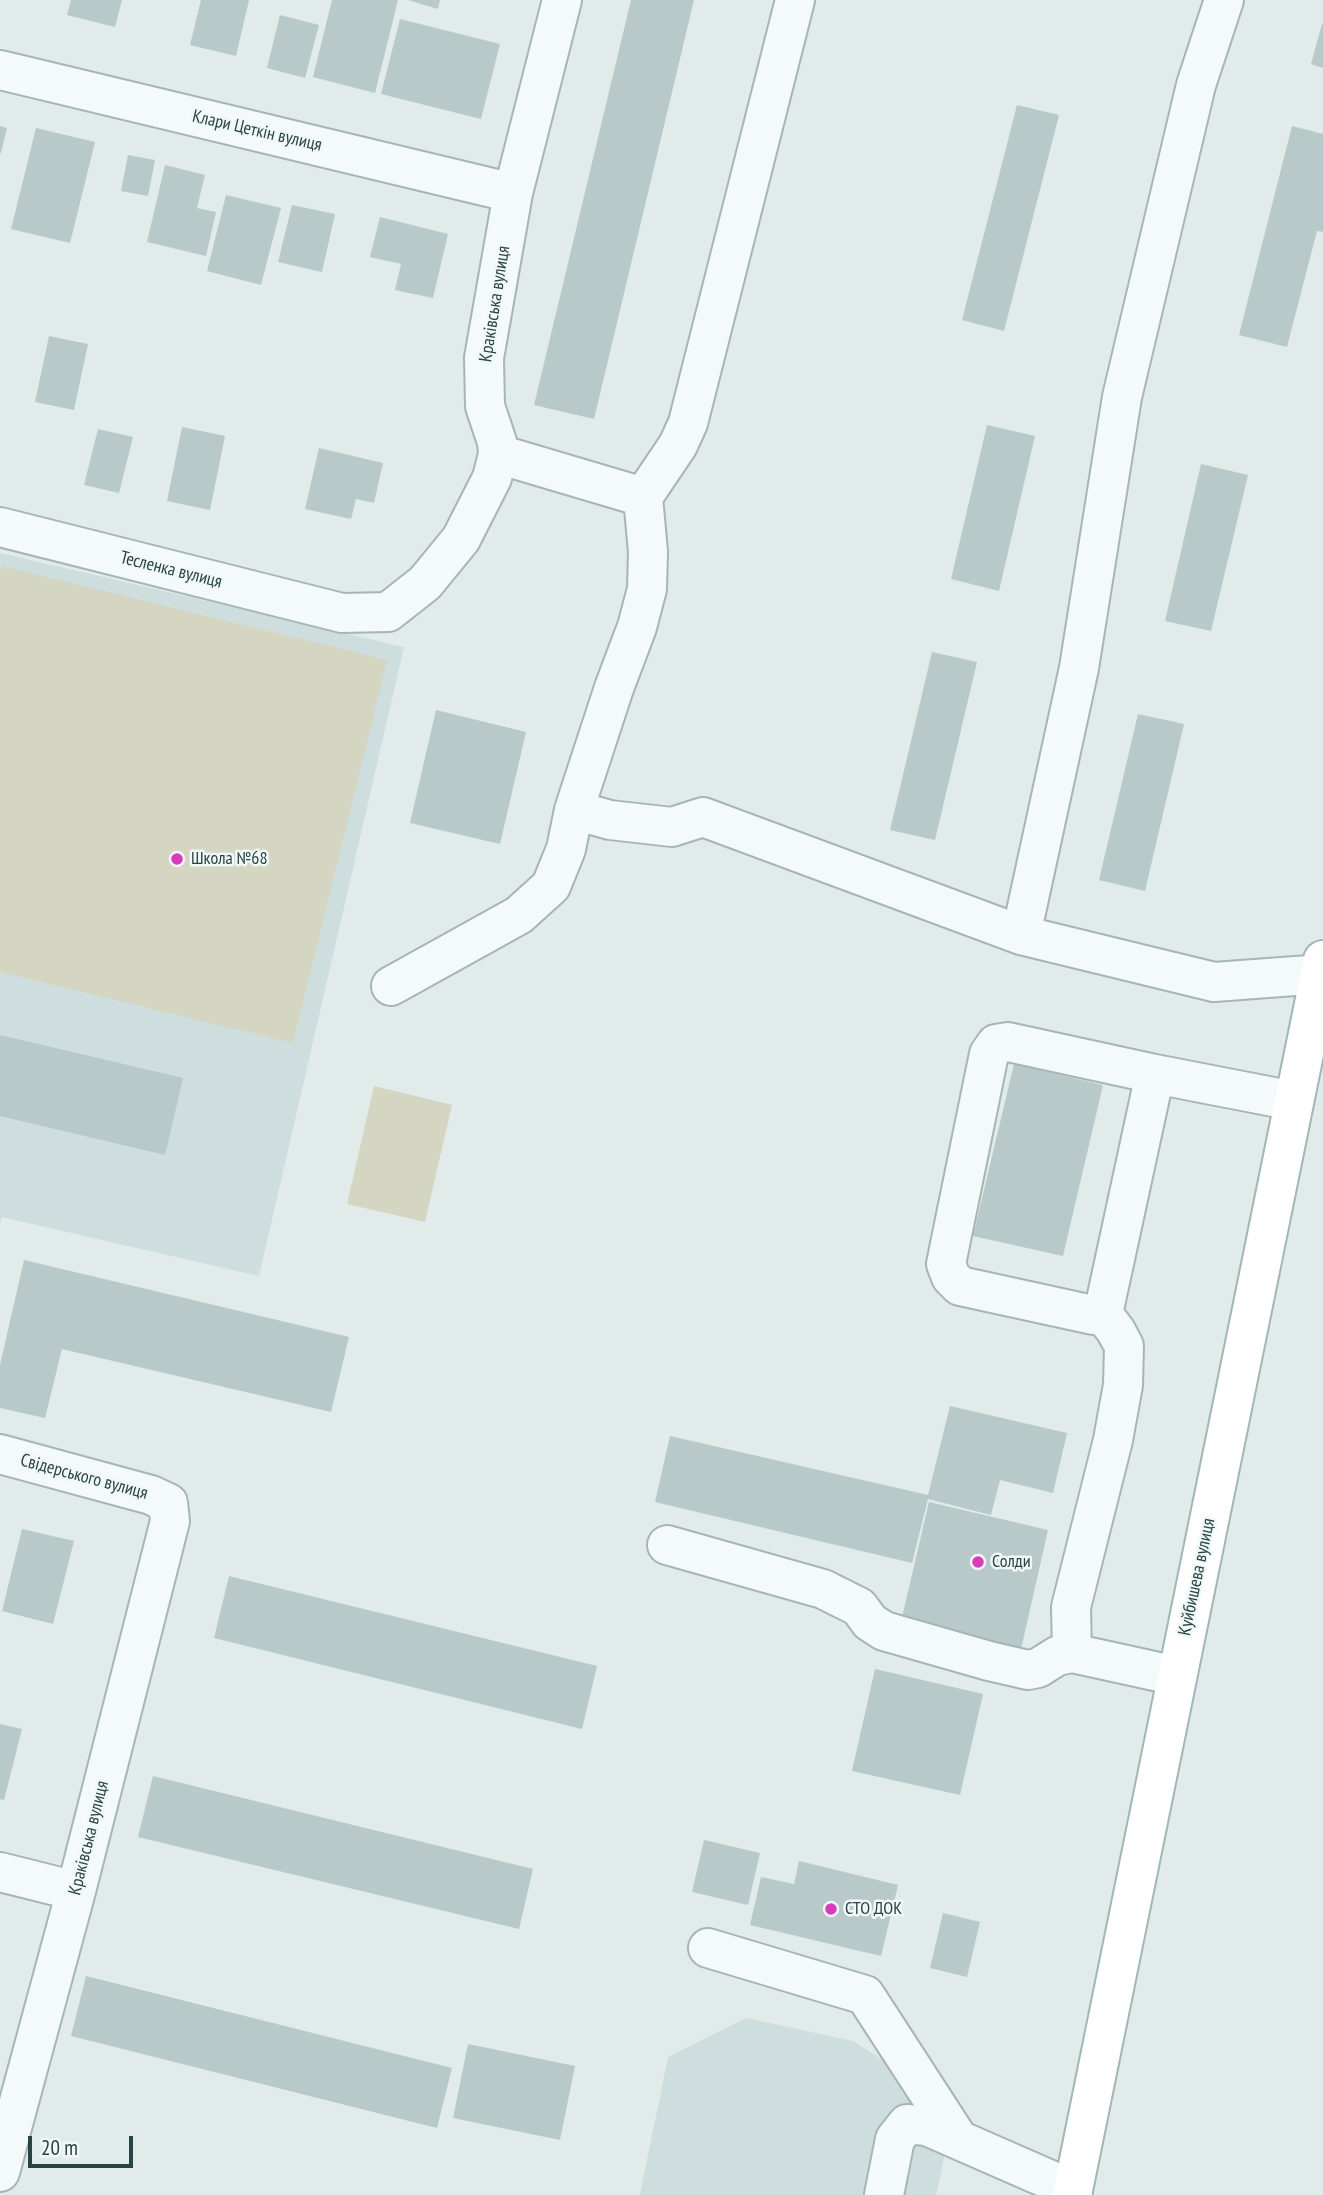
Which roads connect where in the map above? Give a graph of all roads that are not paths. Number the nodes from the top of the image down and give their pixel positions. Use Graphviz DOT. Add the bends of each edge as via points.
graph roads {
  1 [pos="562,0"];
  2 [pos="795,0"];
  3 [pos="1224,0"];
  4 [pos="0,69"];
  5 [pos="513,192"];
  6 [pos="498,454"];
  7 [pos="643,497"];
  8 [pos="0,527"];
  9 [pos="574,810"];
  10 [pos="1021,935"];
  11 [pos="1322,969"];
  12 [pos="391,986"];
  13 [pos="1155,1074"];
  14 [pos="1294,1101"];
  15 [pos="1103,1314"];
  16 [pos="0,1454"];
  17 [pos="168,1503"];
  18 [pos="667,1545"];
  19 [pos="1072,1654"];
  20 [pos="1177,1676"];
  21 [pos="0,1872"];
  22 [pos="76,1891"];
  23 [pos="708,1948"];
  24 [pos="959,2140"];
  25 [pos="0,2172"];
  26 [pos="1072,2193"];
  27 [pos="884,2195"];
  1 -- 5 [label="street, Краківська вулиця"];
  2 -- 7 [label="street" via="688,423"];
  3 -- 10 [label="street" via="1196,85 1122,397 1079,668"];
  4 -- 5 [label="street, Клари Цеткін вулиця"];
  5 -- 6 [label="street, Краківська вулиця" via="484,358 485,406"];
  6 -- 7 [label="street"];
  6 -- 8 [label="street, Тесленка вулиця" via="492,478 461,539 425,583 388,612 342,613"];
  7 -- 9 [label="street" via="647,589"];
  9 -- 10 [label="street" via="610,820 672,827 703,817"];
  9 -- 12 [label="street" via="566,849 551,886 519,915"];
  10 -- 11 [label="street" via="1214,982"];
  11 -- 14 [label="main road, Куйбишева вулиця"];
  13 -- 14 [label="street"];
  13 -- 15 [label="street"];
  13 -- 15 [label="street" via="1008,1042 996,1044 989,1054 946,1264 951,1277 960,1286"];
  14 -- 20 [label="main road, Куйбишева вулиця"];
  15 -- 19 [label="street" via="1124,1346 1123,1385 1072,1607"];
  16 -- 17 [label="street, Свідерського вулиця" via="151,1494"];
  17 -- 22 [label="street, Краківська вулиця" via="170,1521"];
  18 -- 19 [label="street" via="823,1589 859,1607 884,1631 989,1661 1028,1670"];
  19 -- 20 [label="street"];
  20 -- 26 [label="main road, Куйбишева вулиця"];
  21 -- 22 [label="street"];
  22 -- 25 [label="street, Краківська вулиця"];
  23 -- 24 [label="street" via="865,1995"];
  24 -- 26 [label="street"];
  24 -- 27 [label="street" via="927,2126 907,2124 895,2139"];
}
